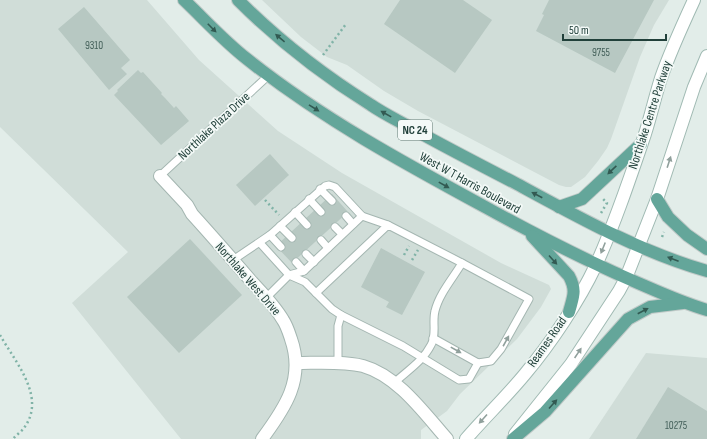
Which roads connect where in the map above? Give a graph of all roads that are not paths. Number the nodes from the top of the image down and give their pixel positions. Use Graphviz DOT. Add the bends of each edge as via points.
graph roads {
  1 [pos="184,0"];
  2 [pos="238,0"];
  3 [pos="694,0"];
  4 [pos="707,56"];
  5 [pos="268,76"];
  6 [pos="641,144"];
  7 [pos="160,176"];
  8 [pos="320,189"];
  9 [pos="309,199"];
  10 [pos="657,199"];
  11 [pos="332,201"];
  12 [pos="560,207"];
  13 [pos="295,212"];
  14 [pos="321,212"];
  15 [pos="346,216"];
  16 [pos="362,216"];
  17 [pos="283,224"];
  18 [pos="353,224"];
  19 [pos="307,225"];
  20 [pos="388,225"];
  21 [pos="335,227"];
  22 [pos="527,231"];
  23 [pos="609,232"];
  24 [pos="342,234"];
  25 [pos="270,235"];
  26 [pos="292,238"];
  27 [pos="321,240"];
  28 [pos="260,243"];
  29 [pos="639,246"];
  30 [pos="281,247"];
  31 [pos="328,248"];
  32 [pos="707,249"];
  33 [pos="306,254"];
  34 [pos="233,260"];
  35 [pos="296,262"];
  36 [pos="314,262"];
  37 [pos="462,263"];
  38 [pos="596,264"];
  39 [pos="304,271"];
  40 [pos="707,271"];
  41 [pos="290,275"];
  42 [pos="626,278"];
  43 [pos="316,293"];
  44 [pos="266,298"];
  45 [pos="685,303"];
  46 [pos="707,310"];
  47 [pos="569,312"];
  48 [pos="341,315"];
  49 [pos="433,338"];
  50 [pos="422,358"];
  51 [pos="338,363"];
  52 [pos="478,363"];
  53 [pos="296,364"];
  54 [pos="394,383"];
  55 [pos="262,439"];
  56 [pos="447,439"];
  57 [pos="466,439"];
  58 [pos="512,439"];
  1 -- 5 [label="main road, West W T Harris Boulevard / NC 24, one-way" via="220,36"];
  12 -- 2 [label="main road, West W T Harris Boulevard / NC 24, one-way" via="372,106 295,51"];
  3 -- 6 [label="main road, Northlake Centre Parkway" via="661,79"];
  10 -- 4 [label="main road, one-way" via="694,87"];
  5 -- 7 [label="lane, Northlake Plaza Drive"];
  5 -- 22 [label="main road, West W T Harris Boulevard / NC 24, one-way" via="355,135"];
  6 -- 12 [label="main road, one-way" via="582,199"];
  6 -- 23 [label="main road, Northlake Centre Parkway"];
  7 -- 34 [label="main road, Northlake West Drive"];
  8 -- 9 [label="lane"];
  8 -- 11 [label="lane"];
  8 -- 16 [label="lane" via="329,185 335,187"];
  9 -- 13 [label="lane"];
  9 -- 14 [label="lane"];
  10 -- 29 [label="main road"];
  10 -- 32 [label="main road" via="668,217 686,235"];
  12 -- 23 [label="main road, West W T Harris Boulevard / NC 24"];
  13 -- 17 [label="lane"];
  13 -- 19 [label="lane"];
  15 -- 18 [label="lane"];
  16 -- 18 [label="lane"];
  16 -- 20 [label="lane"];
  17 -- 25 [label="lane"];
  17 -- 26 [label="lane"];
  18 -- 24 [label="lane"];
  20 -- 37 [label="lane"];
  20 -- 43 [label="lane"];
  21 -- 24 [label="lane"];
  22 -- 38 [label="main road, West W T Harris Boulevard / NC 24"];
  22 -- 47 [label="main road, one-way" via="569,276 574,292"];
  23 -- 29 [label="main road, West W T Harris Boulevard / NC 24"];
  23 -- 38 [label="main road, Reames Road, one-way"];
  24 -- 31 [label="lane"];
  25 -- 28 [label="lane"];
  25 -- 30 [label="lane"];
  27 -- 31 [label="lane"];
  28 -- 34 [label="lane"];
  28 -- 41 [label="lane"];
  40 -- 29 [label="main road, West W T Harris Boulevard / NC 24, one-way"];
  29 -- 42 [label="main road"];
  31 -- 36 [label="lane"];
  33 -- 36 [label="lane"];
  34 -- 44 [label="main road, Northlake West Drive"];
  35 -- 39 [label="lane"];
  36 -- 39 [label="lane"];
  37 -- 49 [label="lane" via="435,311"];
  52 -- 37 [label="lane, one-way" via="491,361 502,349 529,299"];
  38 -- 42 [label="main road, West W T Harris Boulevard / NC 24"];
  38 -- 47 [label="main road, Reames Road"];
  39 -- 41 [label="lane"];
  41 -- 43 [label="lane" via="305,282"];
  41 -- 44 [label="lane"];
  42 -- 45 [label="main road, West W T Harris Boulevard / NC 24"];
  58 -- 42 [label="main road, one-way" via="571,364"];
  43 -- 48 [label="lane"];
  44 -- 53 [label="main road, Northlake West Drive" via="284,320"];
  45 -- 46 [label="main road, West W T Harris Boulevard / NC 24"];
  58 -- 45 [label="main road, one-way" via="545,412 628,319 650,307"];
  47 -- 57 [label="main road, Reames Road, one-way" via="525,374"];
  48 -- 50 [label="lane"];
  48 -- 51 [label="lane" via="338,326"];
  49 -- 50 [label="lane" via="431,346"];
  49 -- 52 [label="lane, one-way"];
  50 -- 52 [label="lane" via="459,380 469,380"];
  50 -- 54 [label="lane"];
  51 -- 53 [label="main road"];
  51 -- 54 [label="main road" via="363,366"];
  53 -- 55 [label="main road, Northlake West Drive" via="289,398"];
  54 -- 56 [label="main road"];
}
